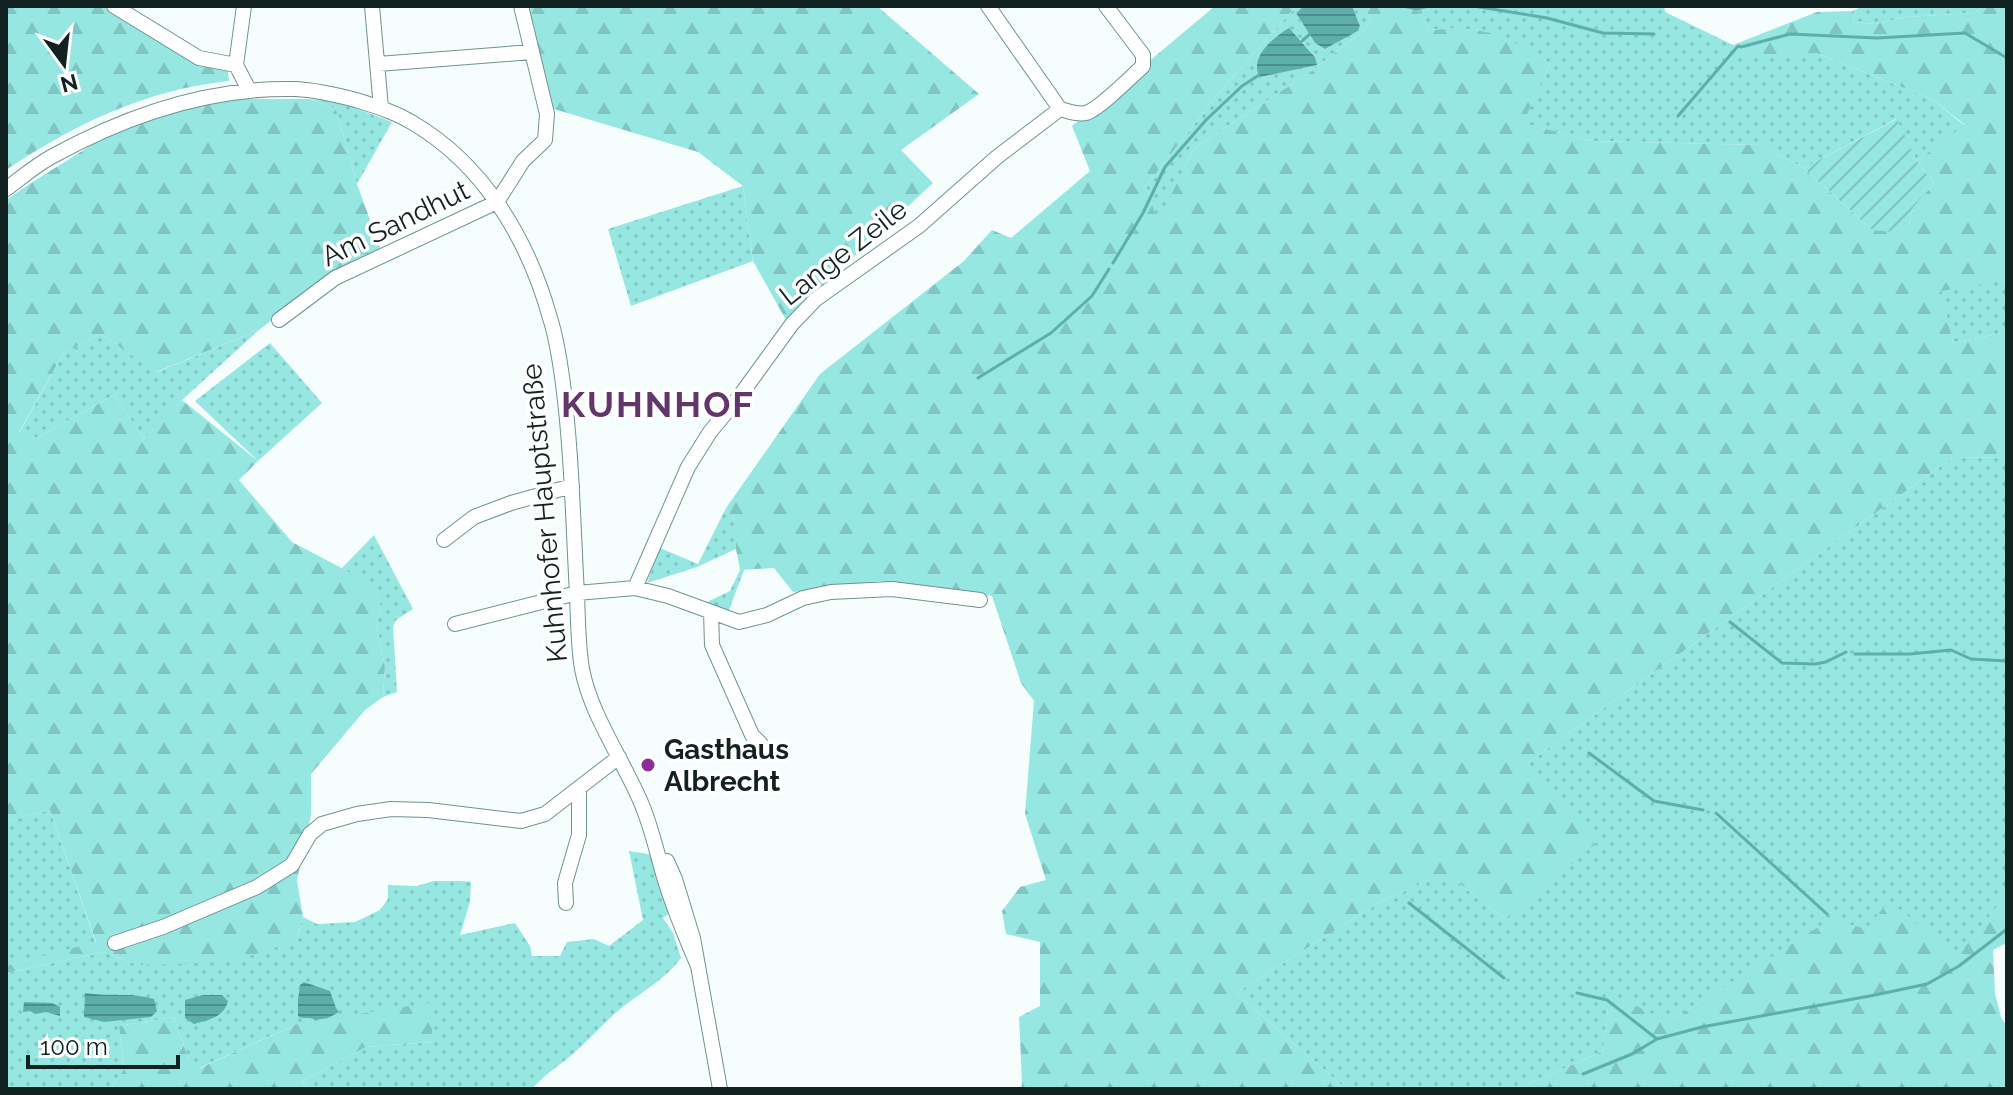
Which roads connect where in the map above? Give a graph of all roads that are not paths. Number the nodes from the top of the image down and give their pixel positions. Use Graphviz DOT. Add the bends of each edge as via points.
graph roads {
  1 [pos="114,6"];
  2 [pos="244,6"];
  3 [pos="372,6"];
  4 [pos="521,6"];
  5 [pos="988,6"];
  6 [pos="1106,6"];
  7 [pos="532,52"];
  8 [pos="378,64"];
  9 [pos="236,65"];
  10 [pos="249,90"];
  11 [pos="381,108"];
  12 [pos="1060,109"];
  13 [pos="6,189"];
  14 [pos="497,202"];
  15 [pos="279,320"];
  16 [pos="572,486"];
  17 [pos="444,540"];
  18 [pos="635,588"];
  19 [pos="577,593"];
  20 [pos="980,600"];
  21 [pos="711,612"];
  22 [pos="455,624"];
  23 [pos="761,744"];
  24 [pos="619,757"];
  25 [pos="579,789"];
  26 [pos="651,829"];
  27 [pos="566,903"];
  28 [pos="115,943"];
  29 [pos="698,966"];
  30 [pos="720,1089"];
  1 -- 9 [label="street" via="199,58"];
  2 -- 9 [label="street"];
  3 -- 8 [label="street"];
  4 -- 7 [label="street"];
  5 -- 12 [label="street"];
  6 -- 12 [label="street" via="1143,55 1143,66 1086,113"];
  7 -- 8 [label="street"];
  7 -- 14 [label="street" via="547,114 545,140 523,161"];
  8 -- 11 [label="street"];
  9 -- 10 [label="street"];
  10 -- 11 [label="street, Kuhnhofer Hauptstraße" via="299,89"];
  10 -- 13 [label="street, Kuhnhofer Hauptstraße" via="159,109 101,131 47,159"];
  11 -- 14 [label="street, Kuhnhofer Hauptstraße" via="442,143 469,165"];
  12 -- 18 [label="street, Lange Zeile" via="919,226 816,299 792,324 688,467"];
  14 -- 15 [label="street, Am Sandhut" via="335,278"];
  14 -- 16 [label="street, Kuhnhofer Hauptstraße" via="522,243 551,319 570,433"];
  16 -- 17 [label="street" via="474,517"];
  16 -- 19 [label="street, Kuhnhofer Hauptstraße"];
  18 -- 19 [label="street"];
  18 -- 21 [label="street"];
  19 -- 22 [label="street"];
  19 -- 24 [label="street, Kuhnhofer Hauptstraße" via="583,670"];
  20 -- 21 [label="street" via="892,589 803,598 739,622"];
  21 -- 23 [label="street" via="712,645 752,735"];
  24 -- 25 [label="street"];
  24 -- 26 [label="street, Kuhnhofer Hauptstraße"];
  25 -- 27 [label="street" via="579,835 565,883"];
  25 -- 28 [label="street" via="545,814 521,821 391,809 322,824 292,865 257,887"];
  26 -- 29 [label="street, Kuhnhofer Hauptstraße"];
  26 -- 29 [label="street" via="675,879"];
  29 -- 30 [label="street"];
}
